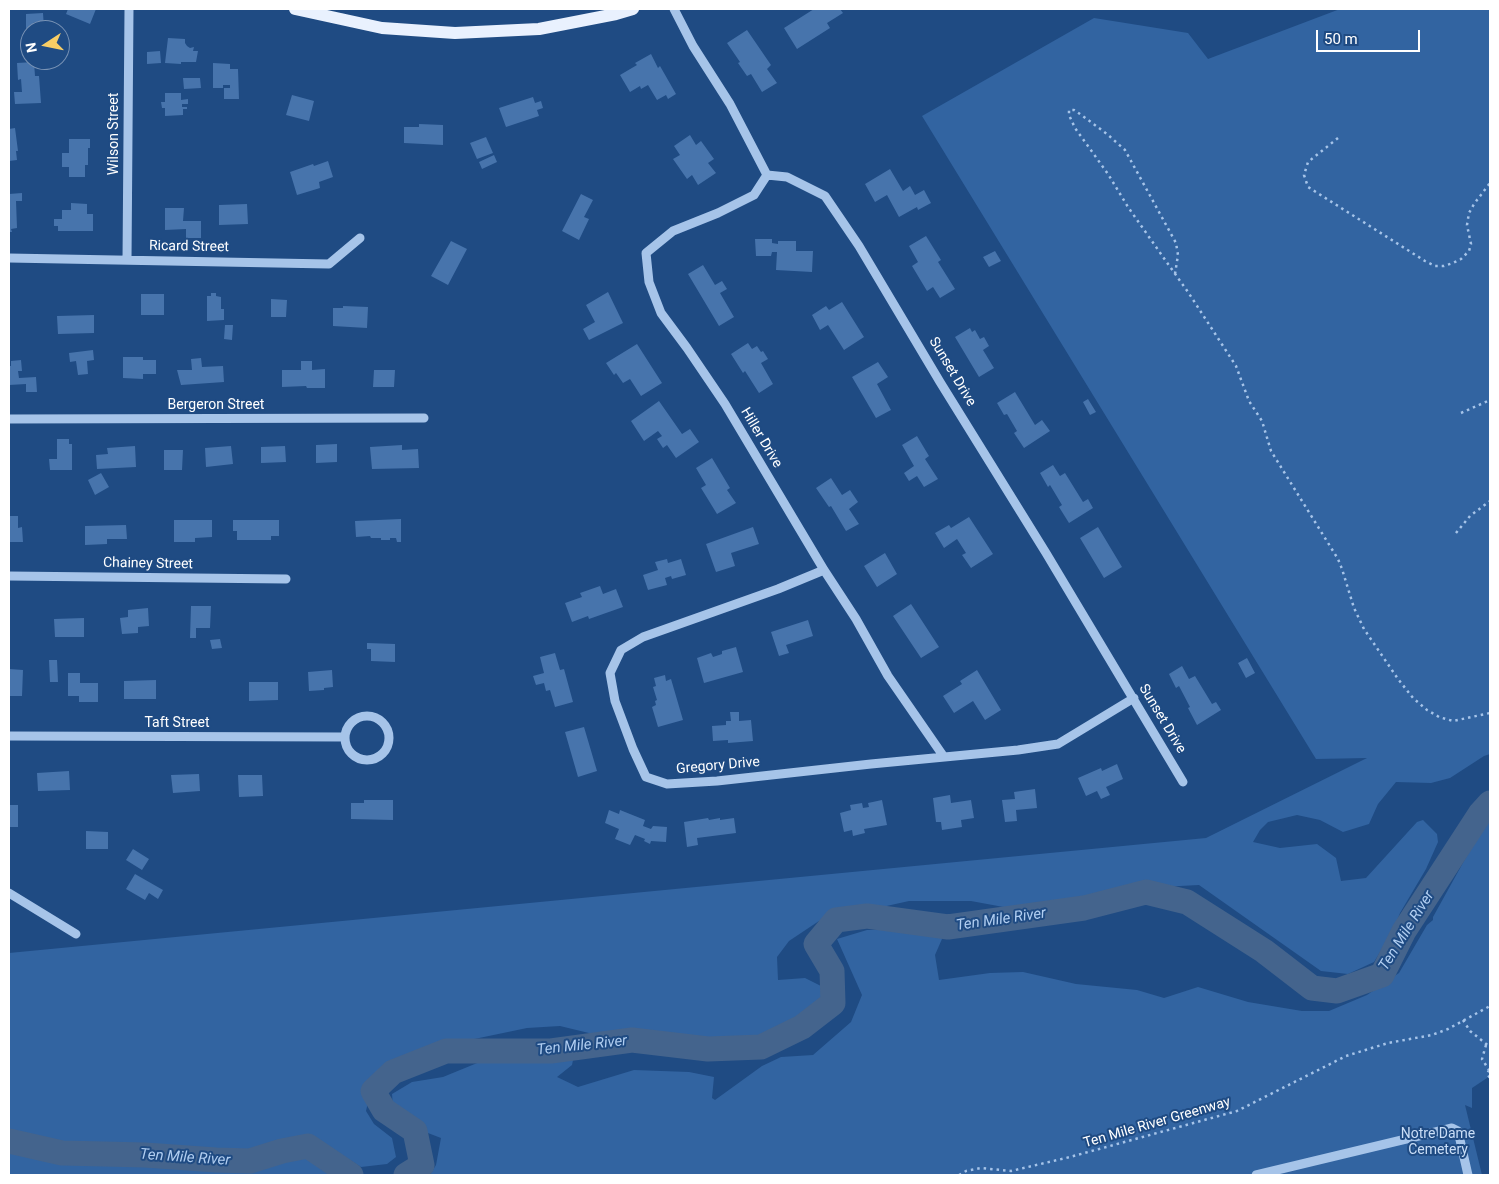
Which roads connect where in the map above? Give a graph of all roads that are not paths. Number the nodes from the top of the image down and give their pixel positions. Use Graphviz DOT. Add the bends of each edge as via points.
graph roads {
  1 [pos="129,9"];
  2 [pos="295,9"];
  3 [pos="633,9"];
  4 [pos="674,9"];
  5 [pos="767,175"];
  6 [pos="360,238"];
  7 [pos="9,258"];
  8 [pos="127,260"];
  9 [pos="424,418"];
  10 [pos="9,419"];
  11 [pos="824,570"];
  12 [pos="9,576"];
  13 [pos="286,579"];
  14 [pos="1134,698"];
  15 [pos="9,736"];
  16 [pos="345,737"];
  17 [pos="944,757"];
  18 [pos="1183,782"];
  19 [pos="9,893"];
  20 [pos="76,934"];
  21 [pos="1300,1165"];
  22 [pos="1256,1175"];
  23 [pos="1302,1175"];
  24 [pos="1468,1175"];
  1 -- 8 [label="street, Wilson Street"];
  2 -- 3 [label="main road" via="382,28 454,33 539,29"];
  4 -- 5 [label="street"];
  5 -- 11 [label="street, Hiller Drive" via="754,195 673,231 646,253 649,282 661,313 725,404"];
  5 -- 14 [label="street, Sunset Drive" via="787,177 825,196 860,246"];
  6 -- 8 [label="street, Ricard Street" via="329,264"];
  7 -- 8 [label="street, Ricard Street"];
  9 -- 10 [label="street, Bergeron Street"];
  11 -- 17 [label="street, Hiller Drive" via="856,618 888,676"];
  11 -- 17 [label="street, Gregory Drive" via="643,638 621,650 610,673 615,701 646,777 667,784 687,783"];
  12 -- 13 [label="street, Chainey Street"];
  14 -- 17 [label="street, Gregory Drive" via="1058,744"];
  14 -- 18 [label="street, Sunset Drive"];
  15 -- 16 [label="street, Taft Street"];
  16 -- 16 [label="street" via="350,724 368,715 376,717 387,727 390,742 382,756 367,760 354,756"];
  19 -- 20 [label="street"];
  21 -- 22 [label="street"];
  21 -- 23 [label="street"];
  21 -- 24 [label="street" via="1452,1128 1458,1131"];
}
